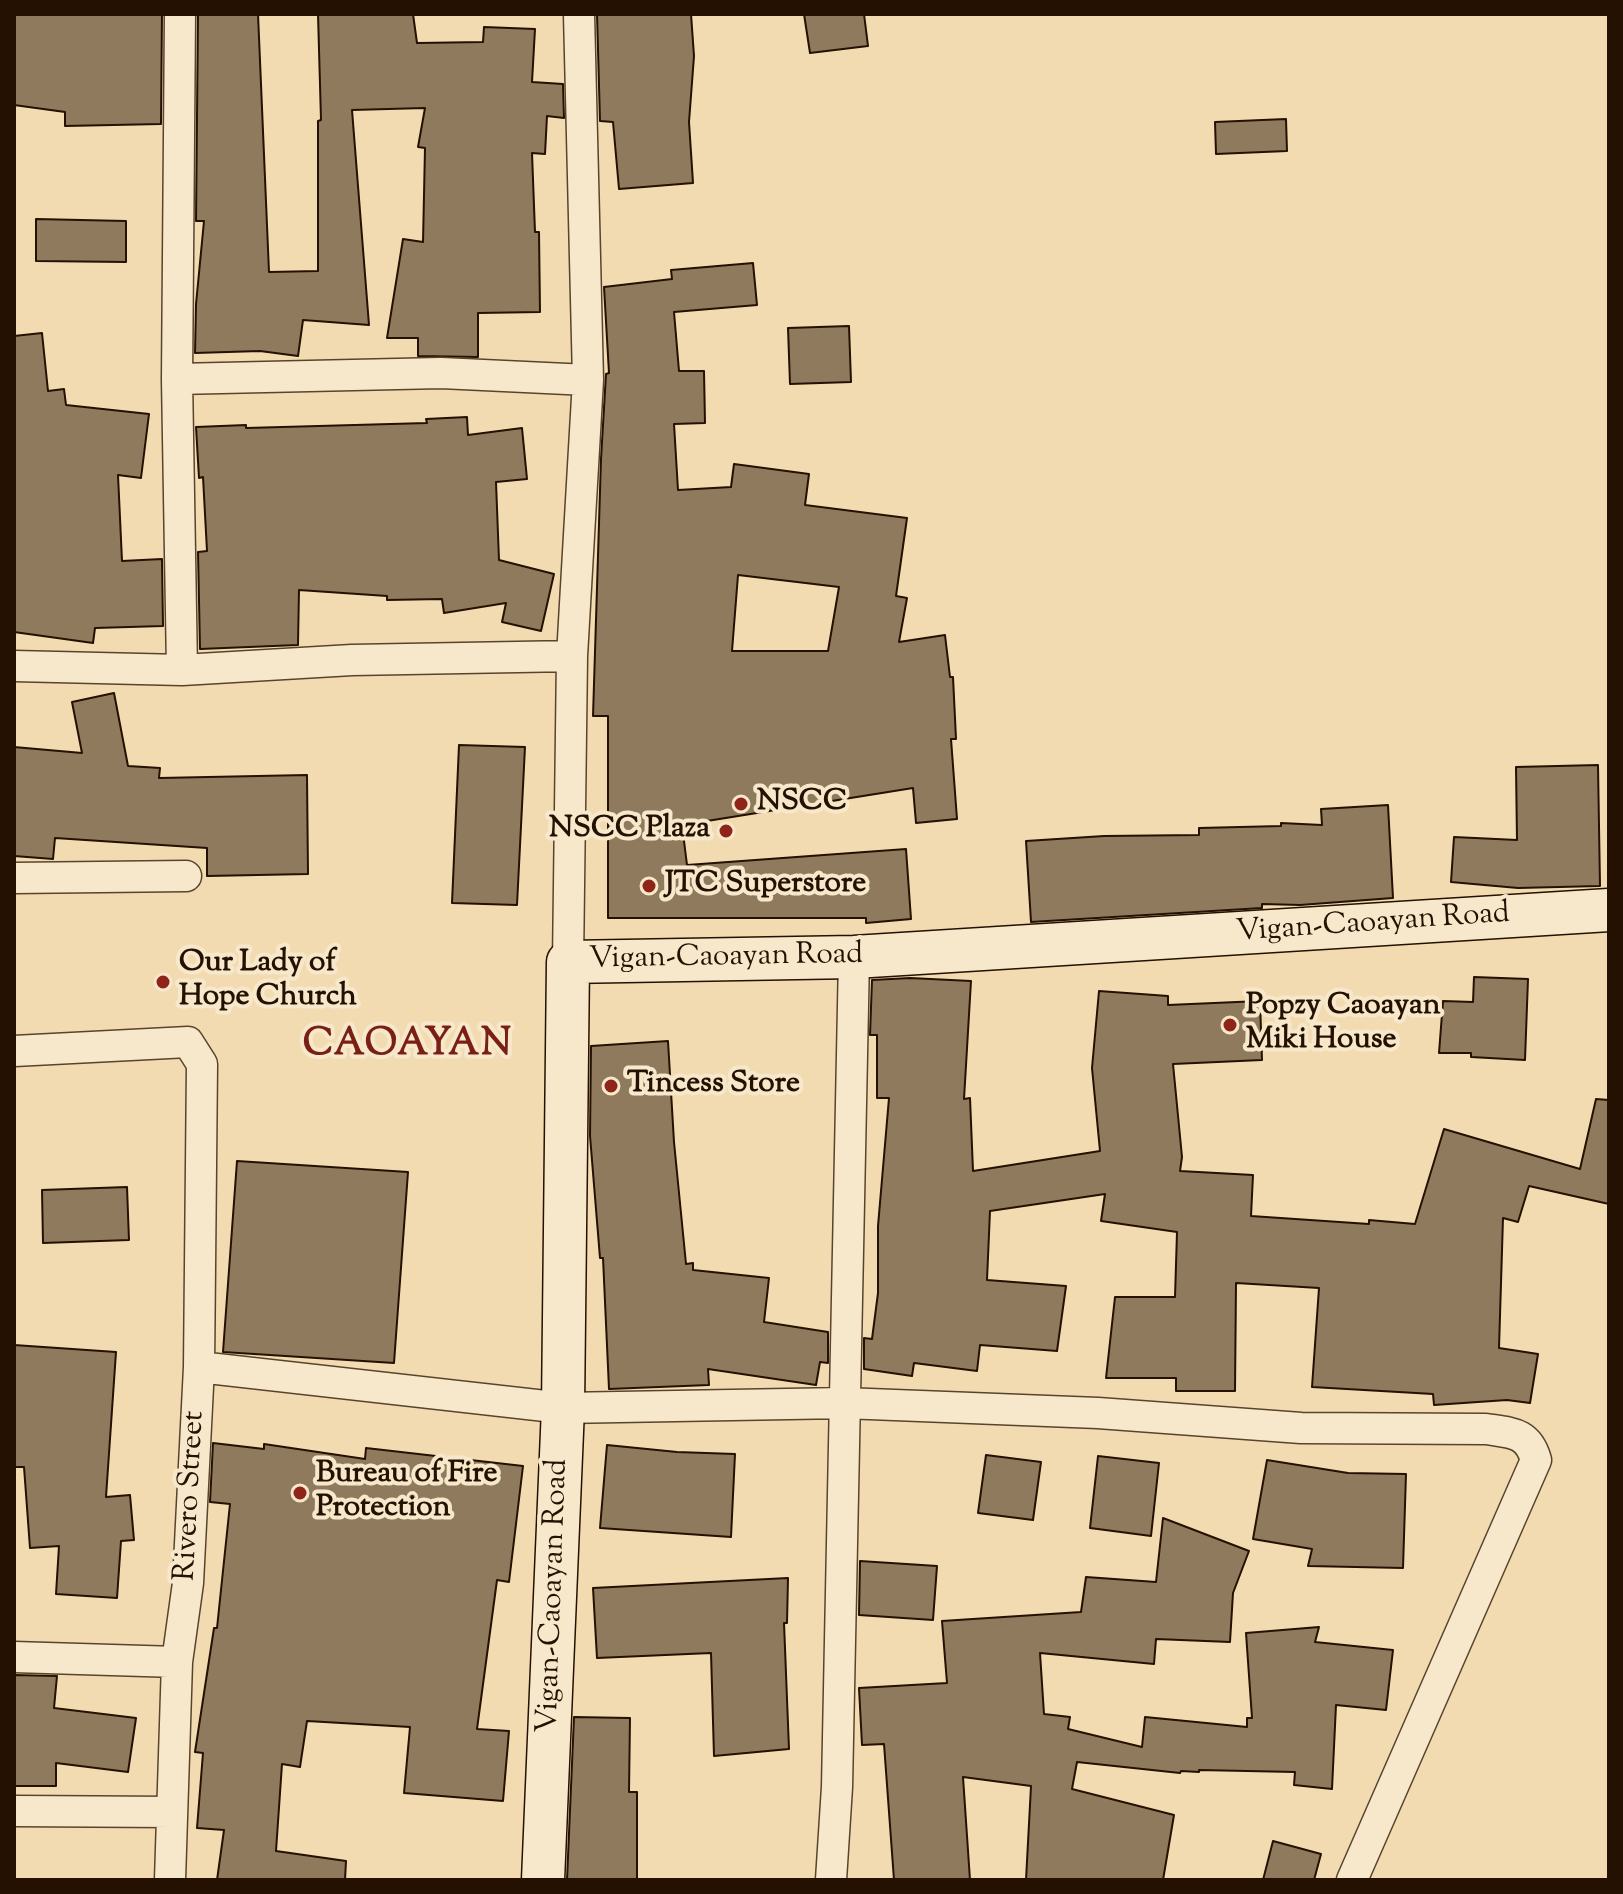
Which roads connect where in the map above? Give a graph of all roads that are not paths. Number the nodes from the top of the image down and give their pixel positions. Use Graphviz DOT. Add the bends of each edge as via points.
graph roads {
  1 [pos="180,14"];
  2 [pos="579,14"];
  3 [pos="177,379"];
  4 [pos="588,380"];
  5 [pos="572,656"];
  6 [pos="14,666"];
  7 [pos="182,670"];
  8 [pos="186,876"];
  9 [pos="14,878"];
  10 [pos="1609,910"];
  11 [pos="854,957"];
  12 [pos="568,962"];
  13 [pos="14,1051"];
  14 [pos="199,1367"];
  15 [pos="844,1403"];
  16 [pos="563,1408"];
  17 [pos="14,1657"];
  18 [pos="177,1662"];
  19 [pos="14,1811"];
  20 [pos="172,1812"];
  21 [pos="170,1880"];
  22 [pos="543,1880"];
  23 [pos="831,1880"];
  24 [pos="1352,1880"];
  1 -- 3 [label="street"];
  2 -- 4 [label="street"];
  3 -- 4 [label="street" via="441,373"];
  3 -- 7 [label="street"];
  4 -- 5 [label="street"];
  5 -- 7 [label="street"];
  5 -- 12 [label="street"];
  6 -- 7 [label="street"];
  8 -- 9 [label="street"];
  10 -- 11 [label="main road, Vigan-Caoayan Road"];
  11 -- 12 [label="main road, Vigan-Caoayan Road"];
  11 -- 15 [label="street"];
  12 -- 16 [label="main road, Vigan-Caoayan Road"];
  13 -- 14 [label="street, Rivero Street" via="188,1042 202,1064"];
  14 -- 16 [label="street"];
  14 -- 18 [label="street, Rivero Street" via="188,1583"];
  15 -- 16 [label="street"];
  15 -- 23 [label="street"];
  15 -- 24 [label="street" via="1301,1428 1486,1429 1517,1434 1532,1444 1536,1460"];
  16 -- 22 [label="main road, Vigan-Caoayan Road"];
  17 -- 18 [label="street"];
  18 -- 20 [label="street, Rivero Street"];
  19 -- 20 [label="street"];
  20 -- 21 [label="street, Rivero Street"];
}
